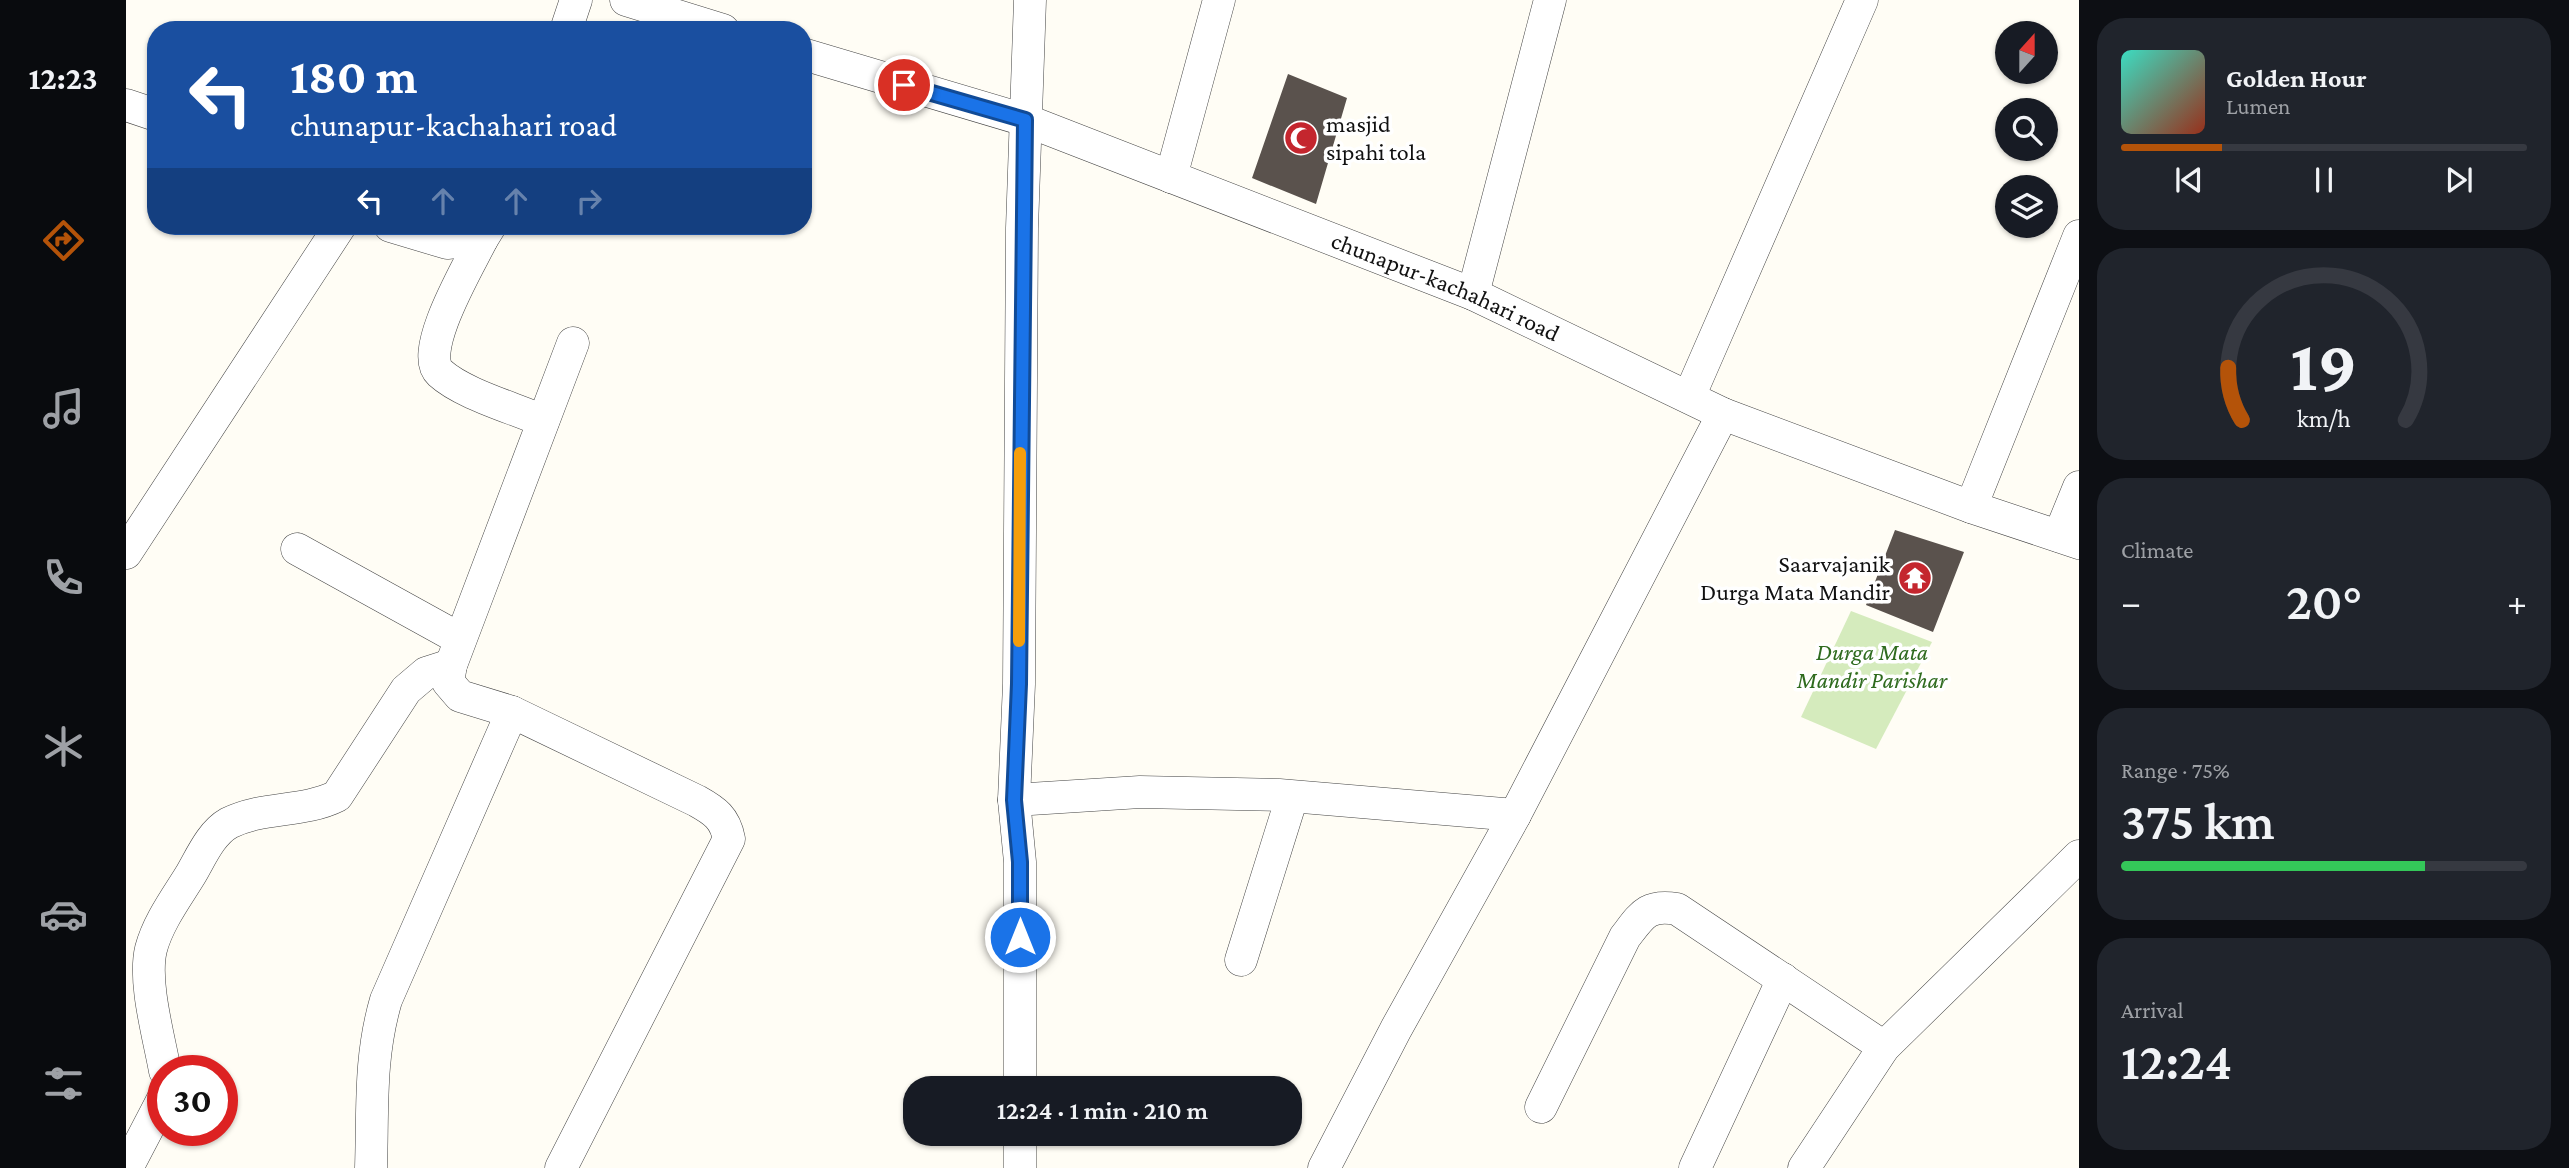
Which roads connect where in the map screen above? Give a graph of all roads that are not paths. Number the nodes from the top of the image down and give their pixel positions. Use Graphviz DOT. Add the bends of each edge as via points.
graph roads {
  1 [pos="576,0"];
  2 [pos="626,0"];
  3 [pos="1030,0"];
  4 [pos="1219,0"];
  5 [pos="1862,0"];
  6 [pos="1548,1"];
  7 [pos="695,10"];
  8 [pos="569,21"];
  9 [pos="710,21"];
  10 [pos="812,57"];
  11 [pos="126,105"];
  12 [pos="147,112"];
  13 [pos="1025,120"];
  14 [pos="1171,177"];
  15 [pos="334,235"];
  16 [pos="420,235"];
  17 [pos="475,235"];
  18 [pos="485,235"];
  19 [pos="2079,236"];
  20 [pos="1474,294"];
  21 [pos="573,343"];
  22 [pos="1689,397"];
  23 [pos="1723,414"];
  24 [pos="543,421"];
  25 [pos="2079,487"];
  26 [pos="1970,507"];
  27 [pos="2069,540"];
  28 [pos="297,548"];
  29 [pos="126,553"];
  30 [pos="455,652"];
  31 [pos="512,712"];
  32 [pos="1292,797"];
  33 [pos="1014,800"];
  34 [pos="1515,816"];
  35 [pos="2079,856"];
  36 [pos="1241,960"];
  37 [pos="1783,979"];
  38 [pos="1884,1047"];
  39 [pos="162,1055"];
  40 [pos="1020,1076"];
  41 [pos="1541,1107"];
  42 [pos="147,1130"];
  43 [pos="1020,1146"];
  44 [pos="127,1168"];
  45 [pos="372,1168"];
  46 [pos="561,1168"];
  47 [pos="1020,1168"];
  48 [pos="1324,1168"];
  49 [pos="1695,1168"];
  50 [pos="1804,1168"];
  1 -- 8 [label="street"];
  2 -- 7 [label="street"];
  3 -- 13 [label="street"];
  4 -- 14 [label="street"];
  5 -- 22 [label="street"];
  6 -- 20 [label="street"];
  7 -- 9 [label="street"];
  10 -- 13 [label="street, chunapur-kachahari road"];
  11 -- 12 [label="street"];
  13 -- 14 [label="street, chunapur-kachahari road"];
  13 -- 33 [label="street"];
  14 -- 20 [label="street, chunapur-kachahari road"];
  15 -- 29 [label="street"];
  16 -- 17 [label="street" via="447,243"];
  18 -- 24 [label="street" via="435,338 433,359 438,372 459,386"];
  19 -- 26 [label="street"];
  20 -- 22 [label="street, chunapur-kachahari road"];
  21 -- 24 [label="street"];
  22 -- 23 [label="street, chunapur-kachahari road"];
  23 -- 26 [label="street, chunapur-kachahari road"];
  23 -- 34 [label="street"];
  24 -- 30 [label="street"];
  25 -- 27 [label="street"];
  26 -- 27 [label="street, chunapur-kachahari road"];
  28 -- 30 [label="street"];
  30 -- 31 [label="street" via="448,682 460,696"];
  30 -- 39 [label="street" via="406,690 337,796 320,805 250,815 227,824 208,844 151,951 150,981"];
  31 -- 45 [label="street" via="386,1000 375,1038 372,1072"];
  31 -- 46 [label="street" via="716,812 729,839"];
  32 -- 33 [label="street" via="1140,792"];
  32 -- 34 [label="street"];
  32 -- 36 [label="street"];
  33 -- 40 [label="street" via="1020,862"];
  34 -- 48 [label="street"];
  35 -- 38 [label="street"];
  37 -- 38 [label="street"];
  37 -- 41 [label="street" via="1677,909 1659,906 1650,910 1625,937"];
  37 -- 49 [label="street"];
  38 -- 50 [label="street"];
  42 -- 44 [label="street"];
  43 -- 47 [label="street"];
}
